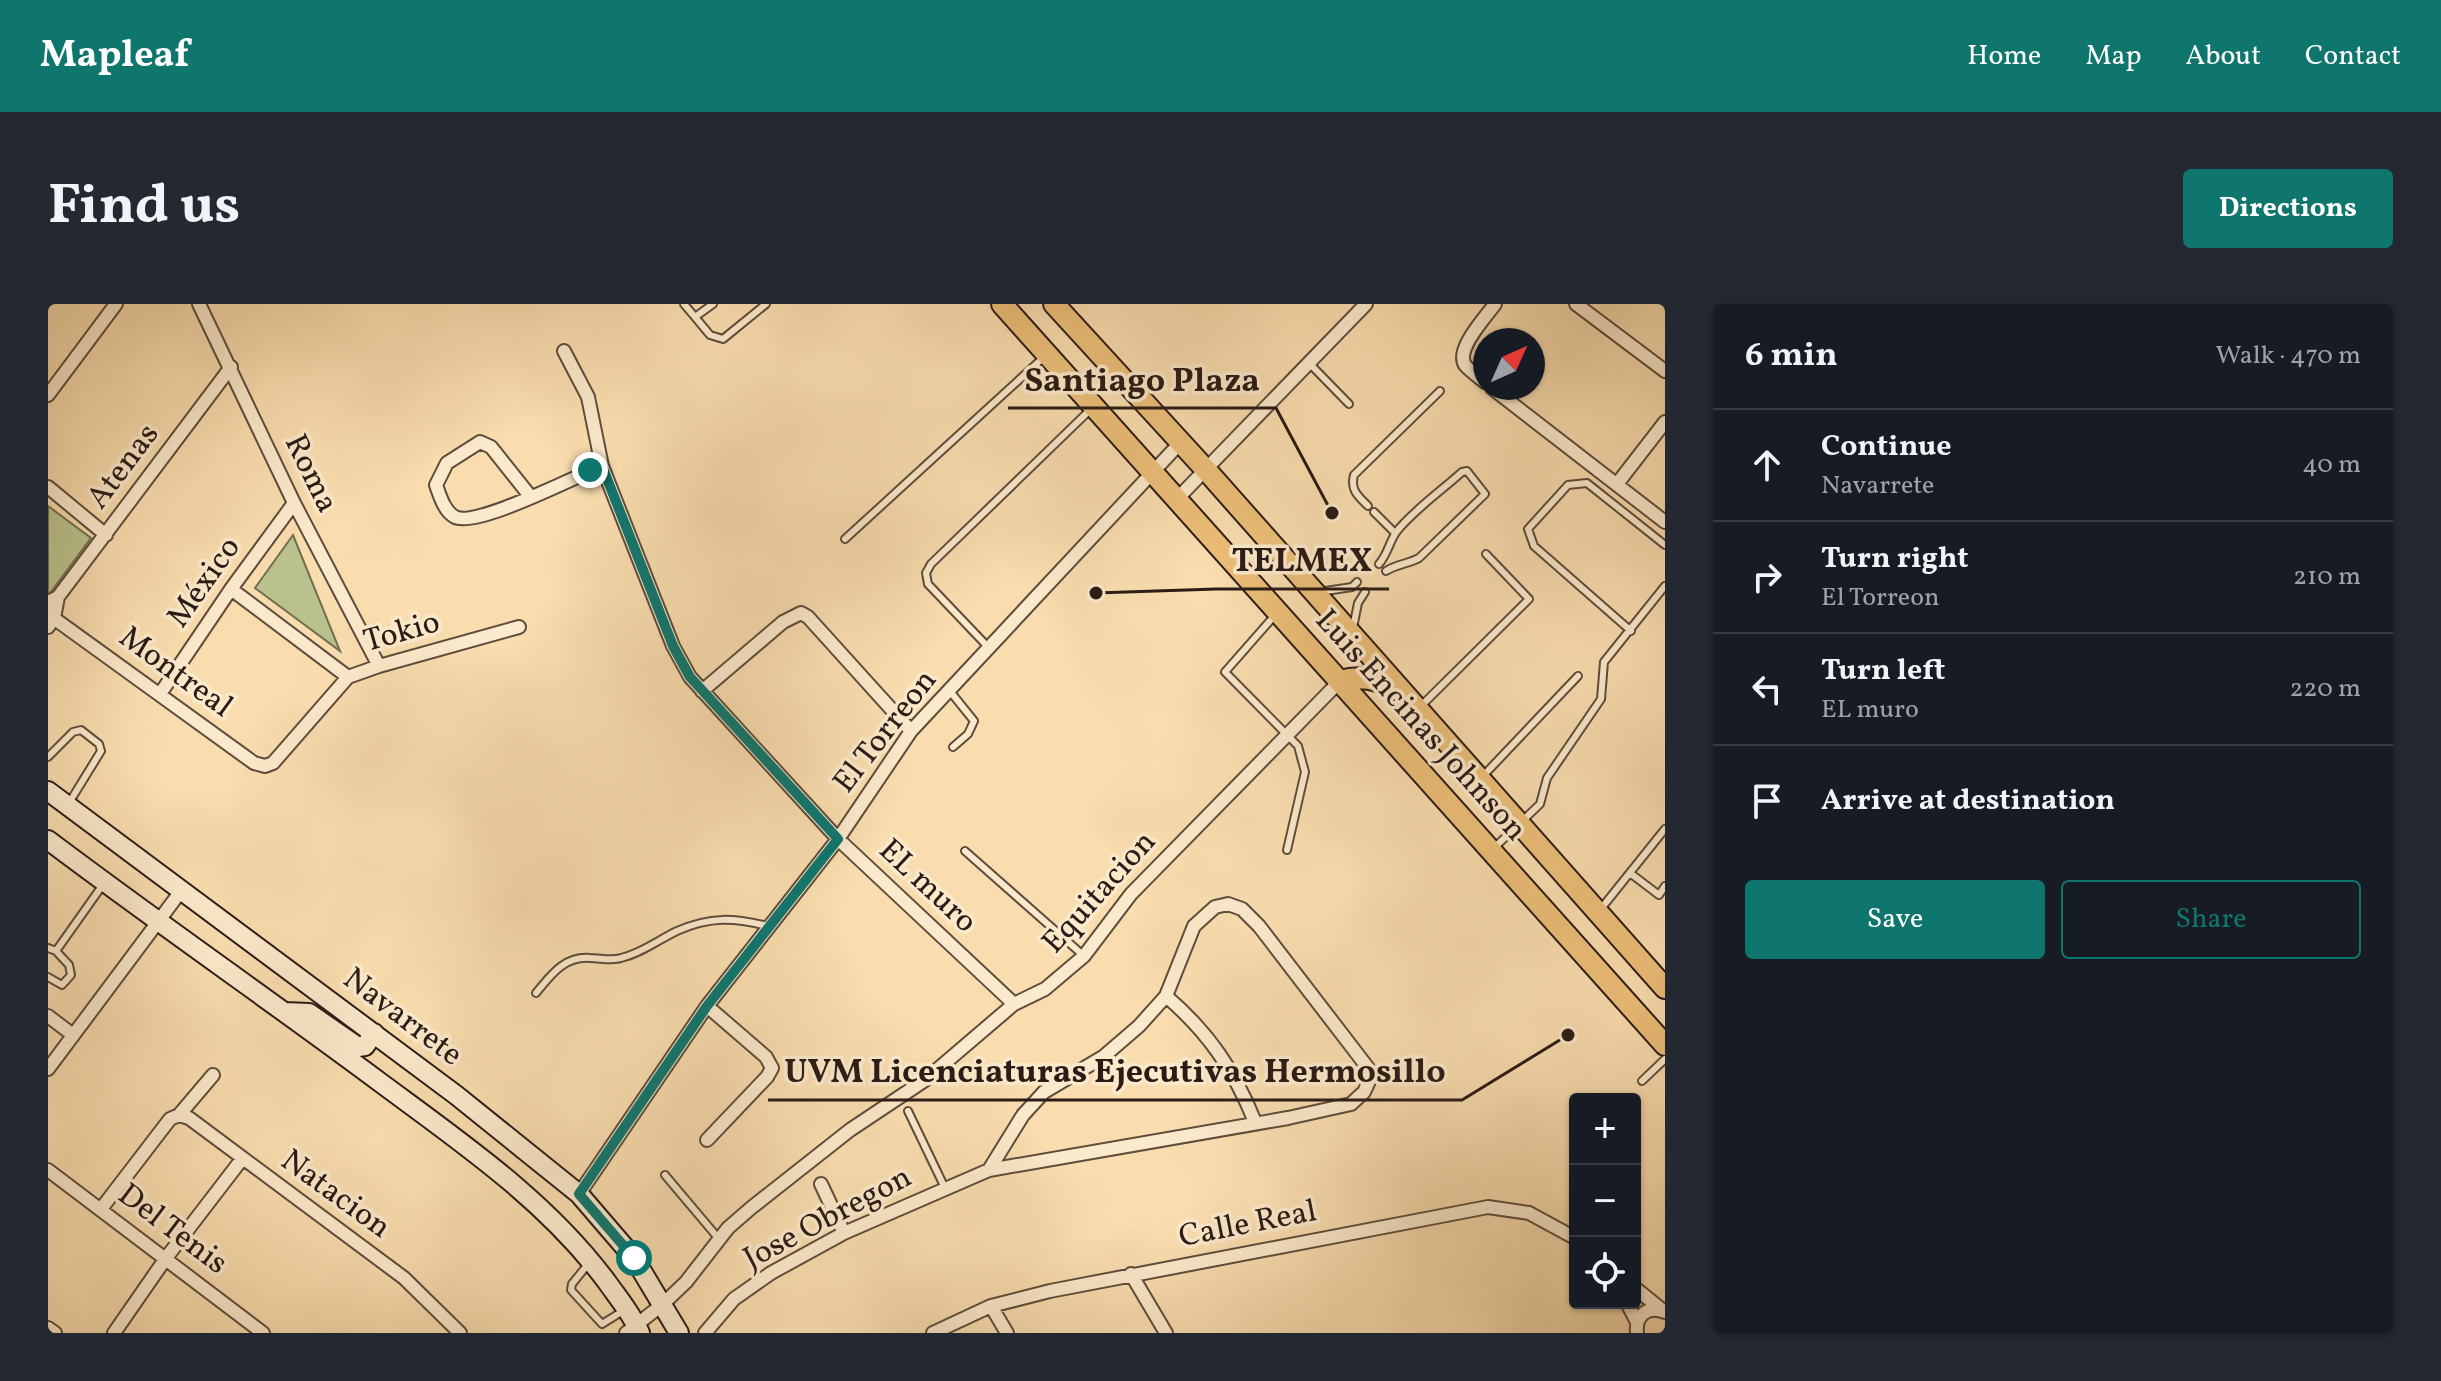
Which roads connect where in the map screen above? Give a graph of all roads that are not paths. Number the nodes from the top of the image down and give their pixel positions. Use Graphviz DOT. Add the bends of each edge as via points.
graph roads {
  1 [pos="116,304"];
  2 [pos="199,304"];
  3 [pos="684,304"];
  4 [pos="713,304"];
  5 [pos="766,304"];
  6 [pos="1002,304"];
  7 [pos="1054,304"];
  8 [pos="1366,304"];
  9 [pos="1495,304"];
  10 [pos="1576,304"];
  11 [pos="695,317"];
  12 [pos="1478,328"];
  13 [pos="1473,335"];
  14 [pos="564,351"];
  15 [pos="1047,354"];
  16 [pos="1309,363"];
  17 [pos="231,367"];
  18 [pos="1665,371"];
  19 [pos="1473,372"];
  20 [pos="1440,391"];
  21 [pos="48,395"];
  22 [pos="1508,400"];
  23 [pos="1349,404"];
  24 [pos="1093,406"];
  25 [pos="1665,422"];
  26 [pos="1180,443"];
  27 [pos="602,466"];
  28 [pos="1207,471"];
  29 [pos="1153,473"];
  30 [pos="1617,484"];
  31 [pos="48,487"];
  32 [pos="530,496"];
  33 [pos="1177,499"];
  34 [pos="294,503"];
  35 [pos="1665,522"];
  36 [pos="1395,533"];
  37 [pos="106,535"];
  38 [pos="845,539"];
  39 [pos="1665,545"];
  40 [pos="1486,554"];
  41 [pos="1387,555"];
  42 [pos="1379,564"];
  43 [pos="1397,564"];
  44 [pos="1386,571"];
  45 [pos="1357,582"];
  46 [pos="1665,586"];
  47 [pos="231,589"];
  48 [pos="1365,592"];
  49 [pos="1314,593"];
  50 [pos="53,599"];
  51 [pos="1278,612"];
  52 [pos="50,620"];
  53 [pos="519,627"];
  54 [pos="1631,631"];
  55 [pos="1352,636"];
  56 [pos="989,648"];
  57 [pos="379,666"];
  58 [pos="1578,676"];
  59 [pos="348,677"];
  60 [pos="1340,681"];
  61 [pos="949,690"];
  62 [pos="702,691"];
  63 [pos="1402,693"];
  64 [pos="160,694"];
  65 [pos="1418,709"];
  66 [pos="911,731"];
  67 [pos="1288,734"];
  68 [pos="953,747"];
  69 [pos="48,757"];
  70 [pos="1480,779"];
  71 [pos="48,791"];
  72 [pos="68,806"];
  73 [pos="1520,825"];
  74 [pos="1665,829"];
  75 [pos="838,839"];
  76 [pos="48,840"];
  77 [pos="1287,850"];
  78 [pos="965,851"];
  79 [pos="1492,851"];
  80 [pos="1630,873"];
  81 [pos="104,883"];
  82 [pos="1665,886"];
  83 [pos="181,891"];
  84 [pos="1598,912"];
  85 [pos="158,923"];
  86 [pos="769,927"];
  87 [pos="52,950"];
  88 [pos="1084,956"];
  89 [pos="48,977"];
  90 [pos="1665,988"];
  91 [pos="536,993"];
  92 [pos="1166,996"];
  93 [pos="1014,1004"];
  94 [pos="707,1006"];
  95 [pos="285,1012"];
  96 [pos="48,1016"];
  97 [pos="374,1033"];
  98 [pos="73,1035"];
  99 [pos="1665,1045"];
  100 [pos="1665,1059"];
  101 [pos="48,1069"];
  102 [pos="213,1075"];
  103 [pos="1642,1081"];
  104 [pos="908,1111"];
  105 [pos="174,1117"];
  106 [pos="1255,1122"];
  107 [pos="707,1140"];
  108 [pos="242,1159"];
  109 [pos="48,1170"];
  110 [pos="989,1170"];
  111 [pos="665,1175"];
  112 [pos="821,1184"];
  113 [pos="945,1188"];
  114 [pos="579,1194"];
  115 [pos="101,1209"];
  116 [pos="844,1233"];
  117 [pos="1573,1237"];
  118 [pos="719,1239"];
  119 [pos="166,1258"];
  120 [pos="591,1260"];
  121 [pos="1131,1274"];
  122 [pos="1641,1293"];
  123 [pos="663,1304"];
  124 [pos="991,1306"];
  125 [pos="627,1308"];
  126 [pos="1663,1310"];
  127 [pos="1636,1327"];
  128 [pos="48,1328"];
  129 [pos="634,1330"];
  130 [pos="55,1333"];
  131 [pos="114,1333"];
  132 [pos="263,1333"];
  133 [pos="460,1333"];
  134 [pos="679,1333"];
  135 [pos="705,1333"];
  136 [pos="933,1333"];
  137 [pos="1007,1333"];
  138 [pos="1166,1333"];
  139 [pos="1623,1333"];
  1 -- 21 [label="street"];
  2 -- 17 [label="street, Roma"];
  3 -- 11 [label="lane"];
  4 -- 11 [label="lane"];
  5 -- 11 [label="lane" via="723,339 710,335"];
  6 -- 15 [label="main road, Luis Encinas Johnson"];
  7 -- 26 [label="main road, Luis Encinas Johnson"];
  8 -- 16 [label="street"];
  9 -- 12 [label="street"];
  10 -- 18 [label="street"];
  13 -- 19 [label="street" via="1462,357"];
  14 -- 27 [label="street, EL muro" via="588,397"];
  15 -- 24 [label="main road, Luis Encinas Johnson"];
  15 -- 38 [label="lane"];
  16 -- 23 [label="lane"];
  16 -- 28 [label="street"];
  17 -- 34 [label="street, Roma"];
  17 -- 37 [label="street, Atenas"];
  20 -- 36 [label="lane" via="1354,475 1351,484"];
  22 -- 30 [label="street"];
  24 -- 29 [label="main road, Luis Encinas Johnson"];
  24 -- 56 [label="lane" via="926,573 928,584"];
  25 -- 30 [label="street"];
  26 -- 28 [label="main road, Luis Encinas Johnson"];
  26 -- 29 [label="street, El Torreon"];
  27 -- 32 [label="street"];
  27 -- 62 [label="street, EL muro" via="673,646"];
  28 -- 33 [label="street"];
  28 -- 49 [label="main road, Luis Encinas Johnson"];
  29 -- 33 [label="main road, Luis Encinas Johnson"];
  29 -- 56 [label="street, El Torreon"];
  30 -- 35 [label="street"];
  31 -- 37 [label="street"];
  32 -- 32 [label="street" via="465,519 445,507 436,485 447,463 480,442 491,447"];
  33 -- 51 [label="main road, Luis Encinas Johnson"];
  34 -- 47 [label="street, México"];
  34 -- 57 [label="street, Roma"];
  36 -- 41 [label="lane"];
  36 -- 43 [label="lane" via="1462,472 1483,489 1485,494 1419,558"];
  37 -- 50 [label="street, Atenas"];
  39 -- 54 [label="lane" via="1587,483 1568,485 1528,529 1534,546"];
  40 -- 65 [label="lane" via="1529,599"];
  41 -- 42 [label="lane"];
  41 -- 43 [label="lane"];
  43 -- 44 [label="lane"];
  45 -- 49 [label="lane"];
  46 -- 54 [label="lane"];
  47 -- 59 [label="street, Tokio"];
  47 -- 64 [label="street, México"];
  48 -- 55 [label="lane"];
  49 -- 55 [label="main road, Luis Encinas Johnson"];
  50 -- 52 [label="street, Atenas"];
  51 -- 60 [label="main road, Luis Encinas Johnson"];
  51 -- 67 [label="lane" via="1225,672"];
  52 -- 64 [label="street, Montreal"];
  53 -- 57 [label="street, Tokio"];
  54 -- 73 [label="lane" via="1604,662 1601,699 1547,778 1540,804"];
  55 -- 63 [label="main road, Luis Encinas Johnson"];
  56 -- 61 [label="street, El Torreon"];
  57 -- 59 [label="street, Tokio"];
  58 -- 70 [label="lane"];
  59 -- 64 [label="street, Montreal" via="265,766"];
  60 -- 63 [label="main road" via="1356,676"];
  60 -- 67 [label="street, Equitacion"];
  60 -- 79 [label="main road, Luis Encinas Johnson"];
  61 -- 66 [label="street, El Torreon"];
  61 -- 68 [label="lane" via="974,721"];
  62 -- 66 [label="street" via="801,613"];
  62 -- 75 [label="street, EL muro"];
  63 -- 65 [label="main road, Luis Encinas Johnson"];
  65 -- 70 [label="main road, Luis Encinas Johnson"];
  66 -- 75 [label="street, El Torreon"];
  67 -- 77 [label="lane" via="1298,746 1305,772"];
  67 -- 88 [label="street, Equitacion" via="1131,894"];
  69 -- 72 [label="lane" via="73,732 81,730 99,744 101,751"];
  70 -- 73 [label="main road, Luis Encinas Johnson"];
  71 -- 72 [label="main road, Navarrete"];
  72 -- 83 [label="main road, Navarrete"];
  73 -- 79 [label="lane"];
  73 -- 84 [label="main road, Luis Encinas Johnson"];
  74 -- 80 [label="lane"];
  75 -- 86 [label="street, El Torreon"];
  75 -- 93 [label="street, EL muro"];
  76 -- 81 [label="main road, Navarrete"];
  78 -- 88 [label="lane"];
  79 -- 99 [label="main road, Luis Encinas Johnson"];
  80 -- 82 [label="lane" via="1659,895"];
  80 -- 84 [label="lane"];
  81 -- 85 [label="main road, Navarrete"];
  81 -- 87 [label="lane"];
  83 -- 85 [label="street"];
  83 -- 97 [label="main road, Navarrete"];
  84 -- 90 [label="main road, Luis Encinas Johnson"];
  85 -- 95 [label="main road, Navarrete"];
  85 -- 98 [label="street"];
  86 -- 91 [label="lane" via="735,918 711,921 617,960 581,957 559,966"];
  86 -- 94 [label="street, El Torreon"];
  87 -- 89 [label="lane" via="69,965 71,975 62,985"];
  88 -- 93 [label="street, Equitacion" via="1045,989"];
  92 -- 106 [label="street" via="1195,1021 1226,1062"];
  92 -- 106 [label="street, Jose Obregon" via="1194,926 1215,907 1228,904 1242,909 1259,926 1368,1068 1364,1092 1351,1104"];
  92 -- 110 [label="street" via="1103,1057 1044,1092"];
  93 -- 118 [label="street, Equitacion" via="925,1080 850,1130 751,1208"];
  94 -- 107 [label="street" via="772,1068"];
  94 -- 114 [label="street, El Torreon"];
  95 -- 97 [label="main road" via="309,1013 358,1047"];
  95 -- 120 [label="main road, Navarrete" via="509,1180"];
  96 -- 98 [label="street"];
  97 -- 114 [label="main road, Navarrete"];
  98 -- 101 [label="street"];
  100 -- 103 [label="lane"];
  102 -- 105 [label="street"];
  104 -- 113 [label="lane"];
  105 -- 108 [label="street, Natacion" via="189,1118"];
  105 -- 115 [label="street"];
  106 -- 110 [label="street, Jose Obregon"];
  108 -- 119 [label="street"];
  108 -- 133 [label="street, Natacion" via="404,1278"];
  109 -- 115 [label="street, Del Tenis"];
  110 -- 113 [label="street, Jose Obregon"];
  111 -- 118 [label="lane"];
  112 -- 116 [label="street"];
  113 -- 116 [label="street, Jose Obregon"];
  114 -- 123 [label="main road, Navarrete" via="634,1258"];
  115 -- 119 [label="street, Del Tenis"];
  116 -- 135 [label="street, Jose Obregon" via="758,1281"];
  117 -- 121 [label="street, Calle Real" via="1529,1213 1488,1207"];
  118 -- 123 [label="street, Equitacion"];
  119 -- 131 [label="street"];
  119 -- 132 [label="street, Del Tenis"];
  120 -- 125 [label="main road, Navarrete"];
  120 -- 125 [label="lane" via="571,1290 602,1324"];
  121 -- 124 [label="street, Calle Real"];
  121 -- 138 [label="street"];
  122 -- 126 [label="street"];
  123 -- 129 [label="street, Equitacion"];
  123 -- 134 [label="main road, Navarrete"];
  124 -- 136 [label="street, Calle Real"];
  124 -- 137 [label="street"];
  125 -- 129 [label="main road, Navarrete"];
  126 -- 127 [label="street" via="1646,1311"];
  127 -- 139 [label="street"];
  128 -- 130 [label="street"];
}
